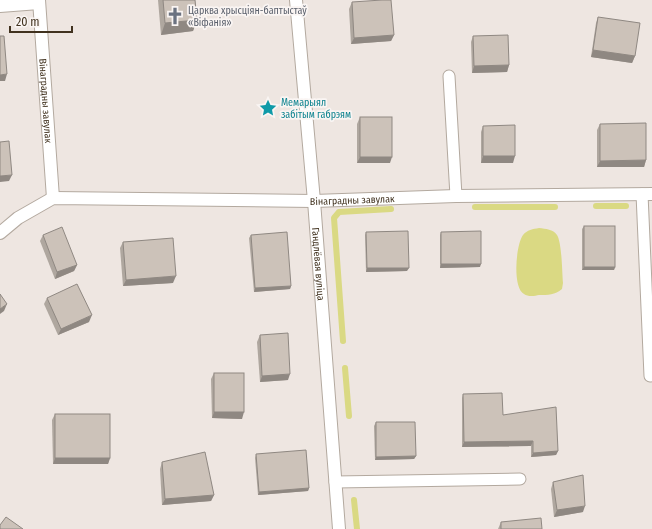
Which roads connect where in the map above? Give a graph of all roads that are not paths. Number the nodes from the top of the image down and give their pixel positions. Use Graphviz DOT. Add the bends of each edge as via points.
graph roads {
  1 [pos="296,0"];
  2 [pos="39,1"];
  3 [pos="0,6"];
  4 [pos="449,76"];
  5 [pos="647,194"];
  6 [pos="456,196"];
  7 [pos="53,198"];
  8 [pos="314,201"];
  9 [pos="0,233"];
  10 [pos="650,376"];
  11 [pos="520,479"];
  12 [pos="335,482"];
  13 [pos="339,529"];
  1 -- 8 [label="street, Гандлёвая вуліца"];
  2 -- 3 [label="street, Вінаградны завулак"];
  2 -- 7 [label="street, Вінаградны завулак"];
  4 -- 6 [label="lane"];
  5 -- 6 [label="street, Вінаградны завулак"];
  5 -- 10 [label="lane"];
  6 -- 8 [label="street, Вінаградны завулак"];
  7 -- 8 [label="street, Вінаградны завулак"];
  7 -- 9 [label="street" via="18,218"];
  8 -- 12 [label="street, Гандлёвая вуліца"];
  11 -- 12 [label="lane"];
  12 -- 13 [label="street, Гандлёвая вуліца"];
}
